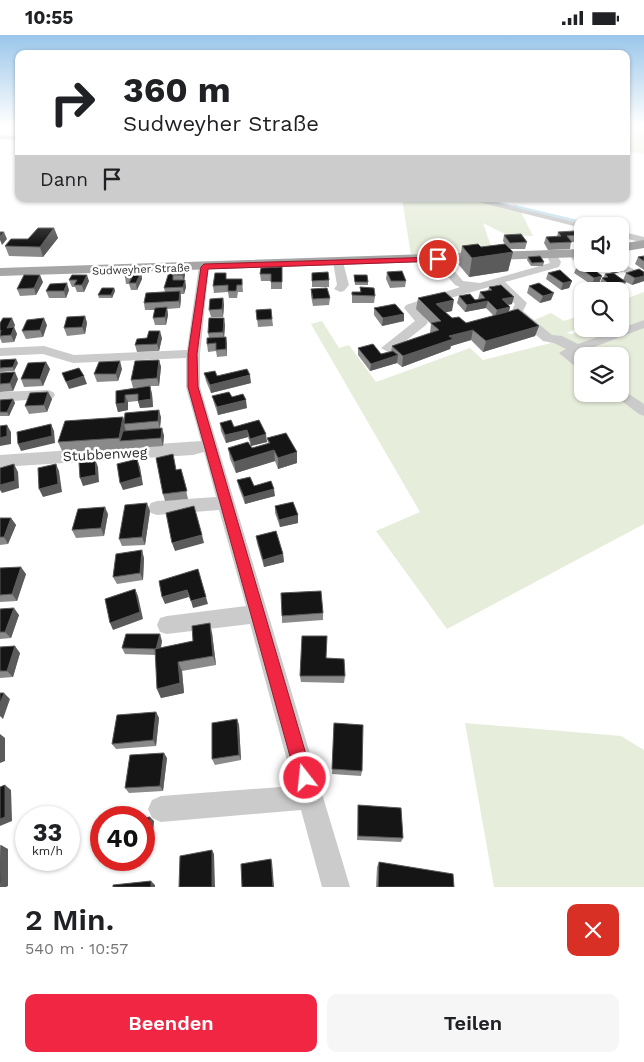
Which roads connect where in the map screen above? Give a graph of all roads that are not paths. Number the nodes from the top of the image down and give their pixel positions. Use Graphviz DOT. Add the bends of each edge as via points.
graph roads {
  1 [pos="483,202"];
  2 [pos="574,223"];
  3 [pos="629,236"];
  4 [pos="644,240"];
  5 [pos="644,244"];
  6 [pos="629,246"];
  7 [pos="552,256"];
  8 [pos="574,258"];
  9 [pos="438,259"];
  10 [pos="338,262"];
  11 [pos="204,267"];
  12 [pos="629,271"];
  13 [pos="0,272"];
  14 [pos="633,273"];
  15 [pos="497,281"];
  16 [pos="470,286"];
  17 [pos="340,289"];
  18 [pos="644,324"];
  19 [pos="582,347"];
  20 [pos="388,348"];
  21 [pos="574,348"];
  22 [pos="574,350"];
  23 [pos="0,352"];
  24 [pos="193,354"];
  25 [pos="574,359"];
  26 [pos="48,395"];
  27 [pos="0,397"];
  28 [pos="629,400"];
  29 [pos="644,411"];
  30 [pos="209,445"];
  31 [pos="0,461"];
  32 [pos="225,503"];
  33 [pos="157,508"];
  34 [pos="258,614"];
  35 [pos="167,625"];
  36 [pos="310,797"];
  37 [pos="161,809"];
  38 [pos="336,887"];
  1 -- 2 [label="street"];
  3 -- 4 [label="street"];
  5 -- 6 [label="main road"];
  7 -- 8 [label="main road, Sudweyher Straße"];
  7 -- 9 [label="main road, Sudweyher Straße"];
  7 -- 15 [label="street" via="555,265"];
  9 -- 10 [label="main road, Sudweyher Straße"];
  9 -- 16 [label="street" via="459,283"];
  10 -- 11 [label="main road, Sudweyher Straße"];
  10 -- 17 [label="street" via="343,285"];
  11 -- 13 [label="main road, Sudweyher Straße"];
  11 -- 24 [label="street"];
  12 -- 14 [label="street"];
  15 -- 16 [label="street"];
  15 -- 21 [label="street" via="521,303 517,313 548,338"];
  16 -- 20 [label="street" via="460,293 424,301 410,308 422,322"];
  18 -- 19 [label="street"];
  22 -- 25 [label="street" via="566,353"];
  23 -- 24 [label="street" via="44,350 73,359"];
  24 -- 30 [label="street" via="193,387"];
  26 -- 27 [label="street"];
  28 -- 29 [label="street"];
  30 -- 31 [label="street, Stubbenweg" via="193,449"];
  30 -- 32 [label="street"];
  32 -- 33 [label="street"];
  32 -- 34 [label="street"];
  34 -- 35 [label="street"];
  34 -- 36 [label="street"];
  36 -- 37 [label="street"];
  36 -- 38 [label="street"];
}
